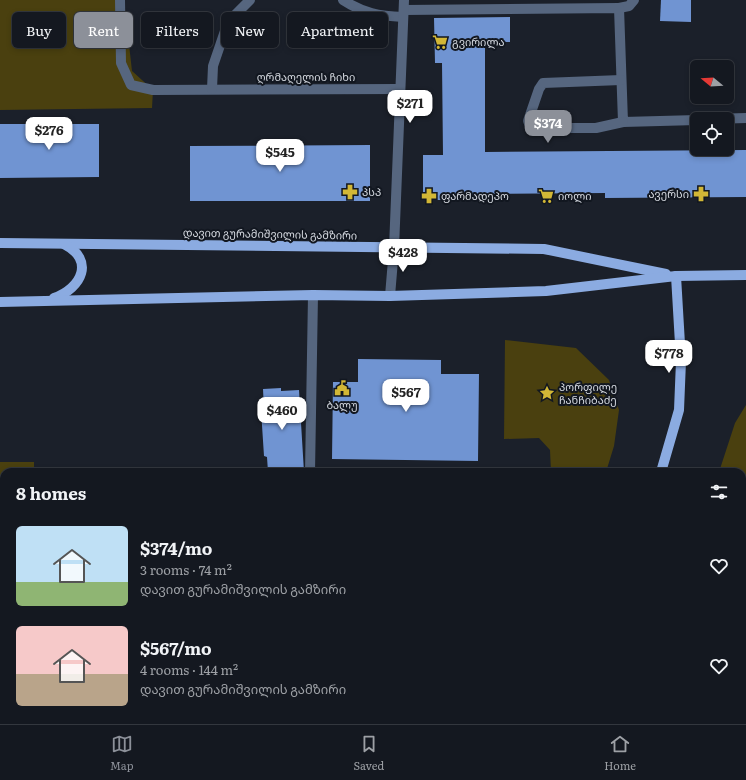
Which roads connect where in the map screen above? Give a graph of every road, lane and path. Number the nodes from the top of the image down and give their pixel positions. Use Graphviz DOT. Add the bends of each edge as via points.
graph roads {
  1 [pos="120,0"];
  2 [pos="250,0"];
  3 [pos="343,0"];
  4 [pos="634,0"];
  5 [pos="521,4"];
  6 [pos="619,8"];
  7 [pos="403,9"];
  8 [pos="621,80"];
  9 [pos="212,89"];
  10 [pos="400,89"];
  11 [pos="734,118"];
  12 [pos="746,118"];
  13 [pos="690,120"];
  14 [pos="623,122"];
  15 [pos="0,243"];
  16 [pos="53,244"];
  17 [pos="394,248"];
  18 [pos="746,275"];
  19 [pos="676,276"];
  20 [pos="313,295"];
  21 [pos="390,296"];
  22 [pos="48,300"];
  23 [pos="0,302"];
  24 [pos="310,468"];
  25 [pos="662,468"];
  1 -- 9 [label="street, ღრმაღელის ჩიხი" via="121,63 131,85 153,90"];
  2 -- 9 [label="street" via="228,22 213,66"];
  3 -- 7 [label="street" via="355,8 380,16"];
  4 -- 6 [label="street" via="629,6"];
  5 -- 6 [label="street"];
  5 -- 7 [label="street"];
  6 -- 8 [label="street"];
  7 -- 10 [label="street"];
  8 -- 14 [label="street"];
  8 -- 14 [label="street" via="543,83 528,121 530,126 537,128 596,128"];
  9 -- 10 [label="street, ღრმაღელის ჩიხი"];
  10 -- 17 [label="street"];
  11 -- 12 [label="street"];
  13 -- 14 [label="street"];
  15 -- 16 [label="main road, დავით გურამიშვილის გამზირი"];
  16 -- 17 [label="main road, დავით გურამიშვილის გამზირი"];
  16 -- 22 [label="main road" via="64,244 74,251 80,260 82,272 78,283 70,291"];
  17 -- 19 [label="main road, დავით გურამიშვილის გამზირი" via="544,249"];
  17 -- 21 [label="street"];
  18 -- 19 [label="main road"];
  19 -- 21 [label="main road" via="546,291"];
  19 -- 25 [label="main road" via="681,360 679,410"];
  20 -- 21 [label="main road"];
  20 -- 22 [label="main road"];
  20 -- 24 [label="street"];
  22 -- 23 [label="main road"];
}
